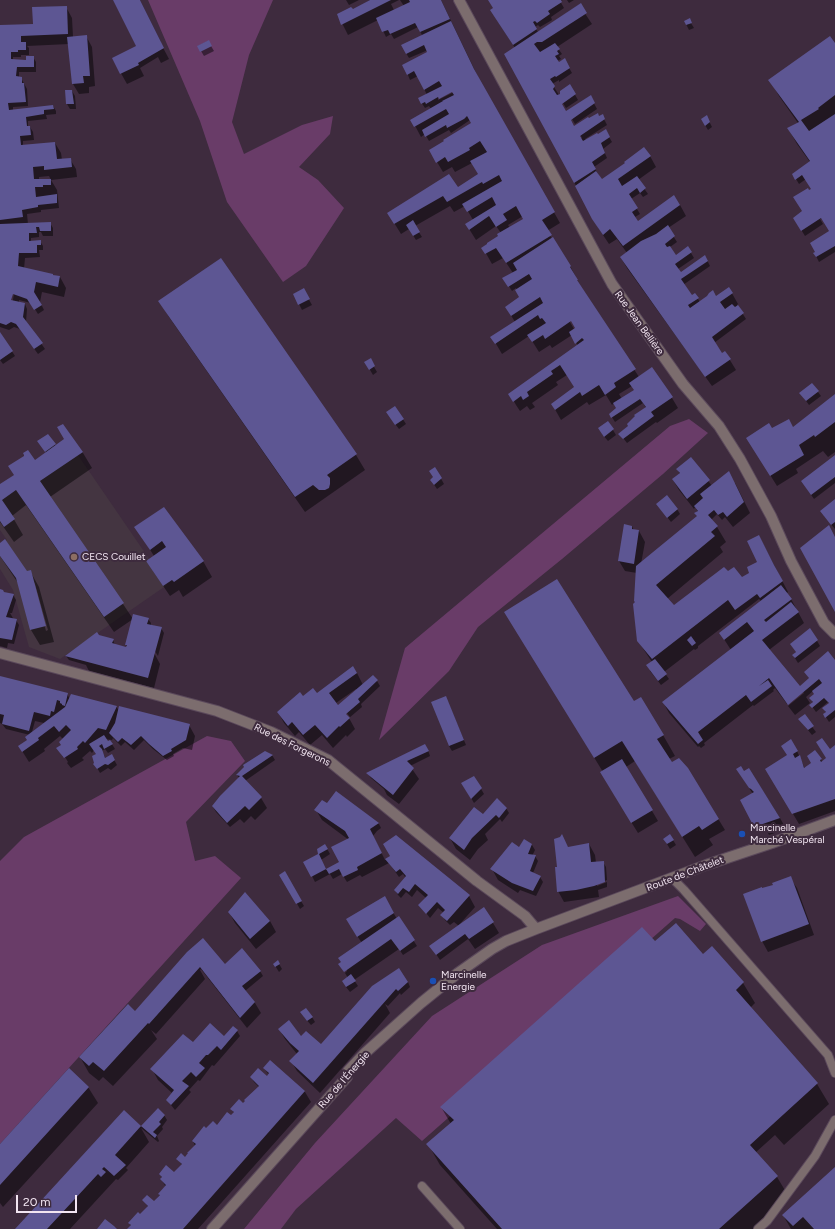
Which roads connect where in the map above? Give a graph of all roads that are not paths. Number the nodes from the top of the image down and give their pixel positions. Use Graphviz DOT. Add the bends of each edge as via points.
graph roads {
  1 [pos="459,0"];
  2 [pos="835,634"];
  3 [pos="0,653"];
  4 [pos="835,820"];
  5 [pos="672,878"];
  6 [pos="536,929"];
  7 [pos="835,1073"];
  8 [pos="835,1120"];
  9 [pos="422,1186"];
  10 [pos="212,1229"];
  11 [pos="460,1229"];
  12 [pos="758,1229"];
  1 -- 2 [label="street, Rue Jean Bellière" via="612,284 683,384 720,426 771,516 791,561 824,623"];
  3 -- 6 [label="street, Rue des Forgerons" via="216,711 271,732 328,760 478,881 526,916"];
  4 -- 5 [label="street, Route de Châtelet"];
  5 -- 6 [label="street, Route de Châtelet"];
  5 -- 7 [label="lane" via="828,1055"];
  6 -- 10 [label="street, Rue de l'Énergie" via="506,941 472,963 385,1034 348,1072 347,1078"];
  8 -- 12 [label="lane" via="816,1156 767,1221"];
  9 -- 11 [label="lane"];
}
